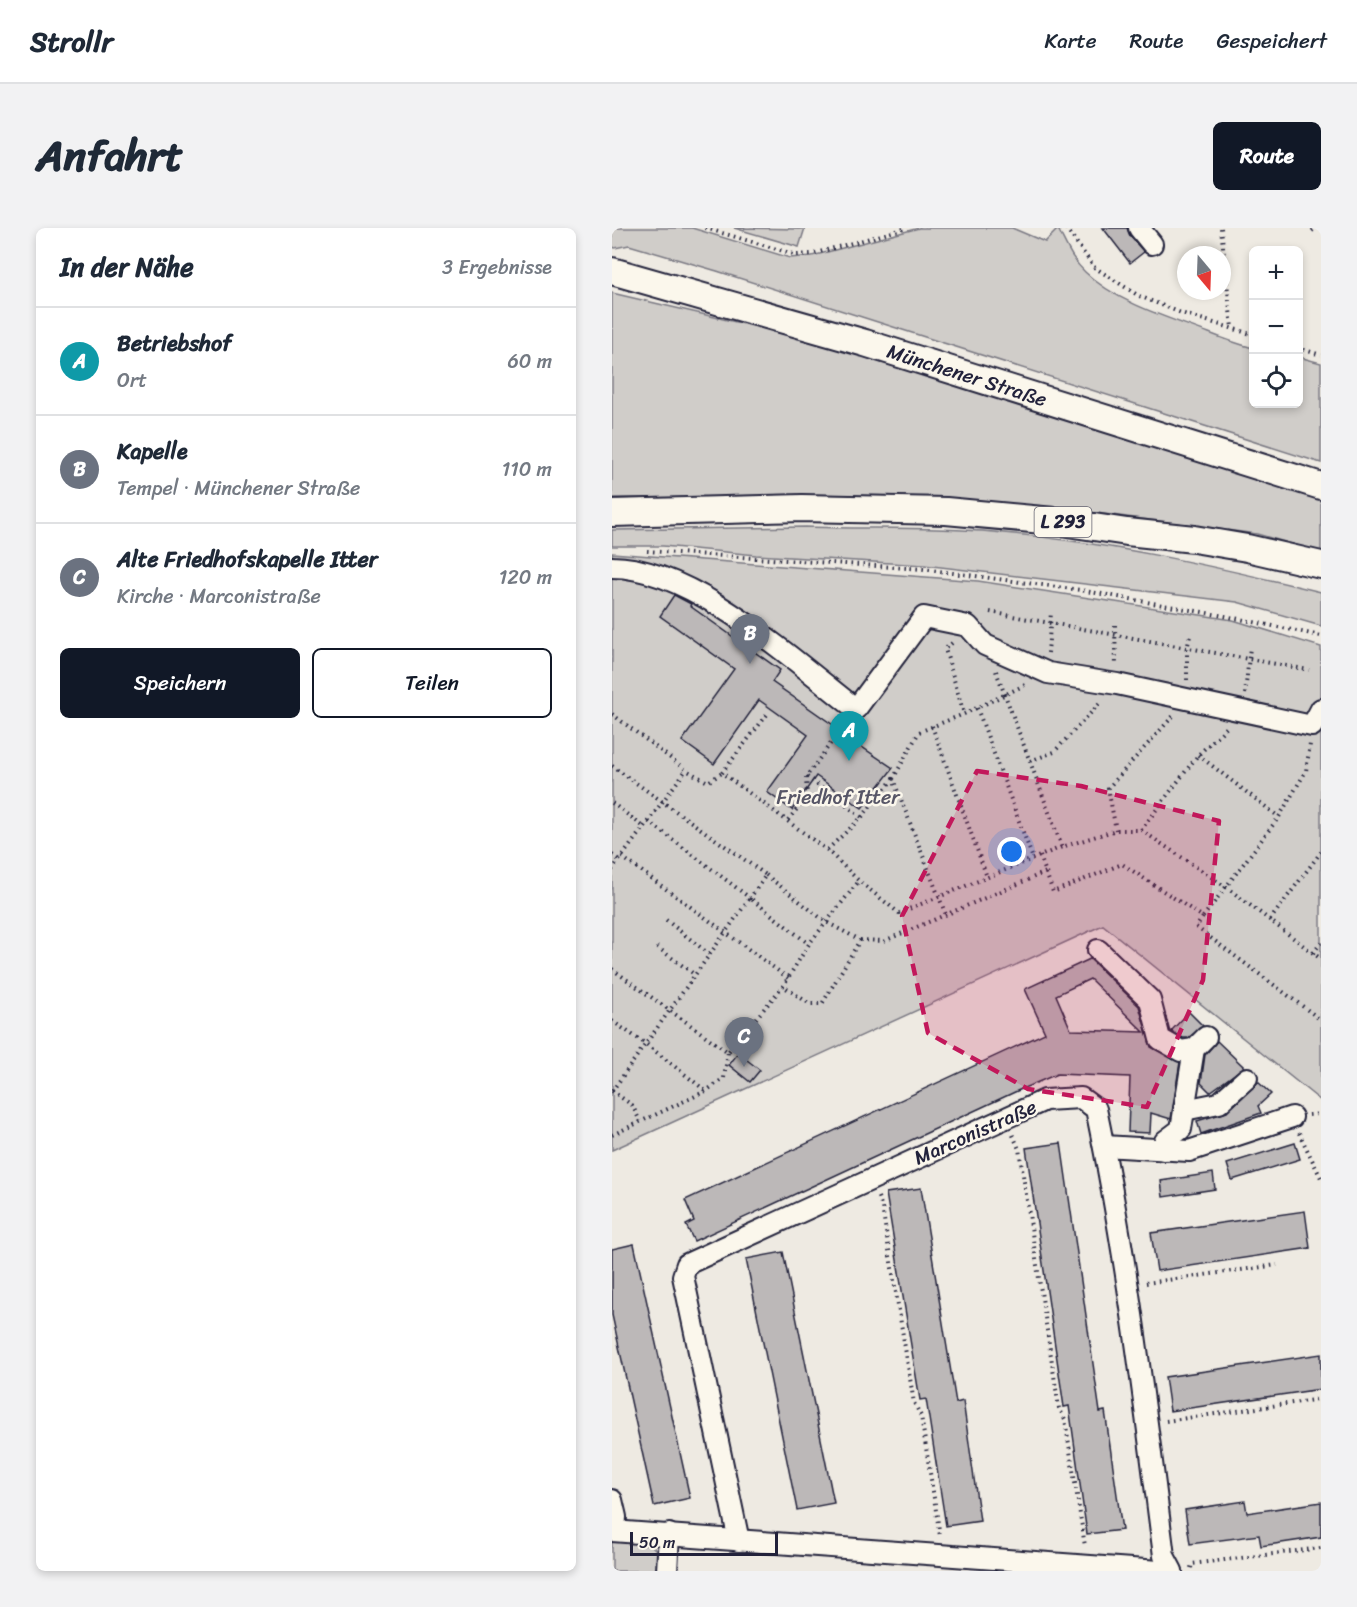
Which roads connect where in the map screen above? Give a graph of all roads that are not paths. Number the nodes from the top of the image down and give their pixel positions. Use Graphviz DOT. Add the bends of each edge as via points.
graph roads {
  1 [pos="1139,228"];
  2 [pos="1152,244"];
  3 [pos="612,271"];
  4 [pos="1321,486"];
  5 [pos="612,513"];
  6 [pos="1321,565"];
  7 [pos="612,567"];
  8 [pos="1317,717"];
  9 [pos="1098,950"];
  10 [pos="1247,1078"];
  11 [pos="1184,1110"];
  12 [pos="1292,1118"];
  13 [pos="1104,1146"];
  14 [pos="1164,1150"];
  15 [pos="612,1500"];
  16 [pos="613,1531"];
  17 [pos="669,1534"];
  18 [pos="739,1541"];
  19 [pos="667,1571"];
  20 [pos="1159,1571"];
  21 [pos="1172,1571"];
  1 -- 2 [label="street"];
  3 -- 4 [label="main road, Münchener Straße" via="865,343"];
  5 -- 6 [label="main road, L 293" via="813,508 946,511 1194,538"];
  7 -- 8 [label="street" via="658,575 705,597 752,628 856,709 924,617 968,626 985,645 1048,673 1244,711"];
  9 -- 11 [label="street" via="1150,1000 1160,1039 1181,1051 1200,1043"];
  10 -- 11 [label="street" via="1219,1103"];
  11 -- 14 [label="street" via="1181,1130 1165,1141"];
  12 -- 14 [label="street" via="1189,1151"];
  13 -- 14 [label="street"];
  13 -- 18 [label="street, Marconistraße" via="1096,1108 1082,1098 1045,1100 687,1264 683,1276"];
  13 -- 21 [label="street, Marconistraße" via="1164,1556"];
  15 -- 16 [label="street" via="616,1517"];
  16 -- 17 [label="street"];
  17 -- 18 [label="street"];
  17 -- 19 [label="street"];
  18 -- 20 [label="street"];
}
